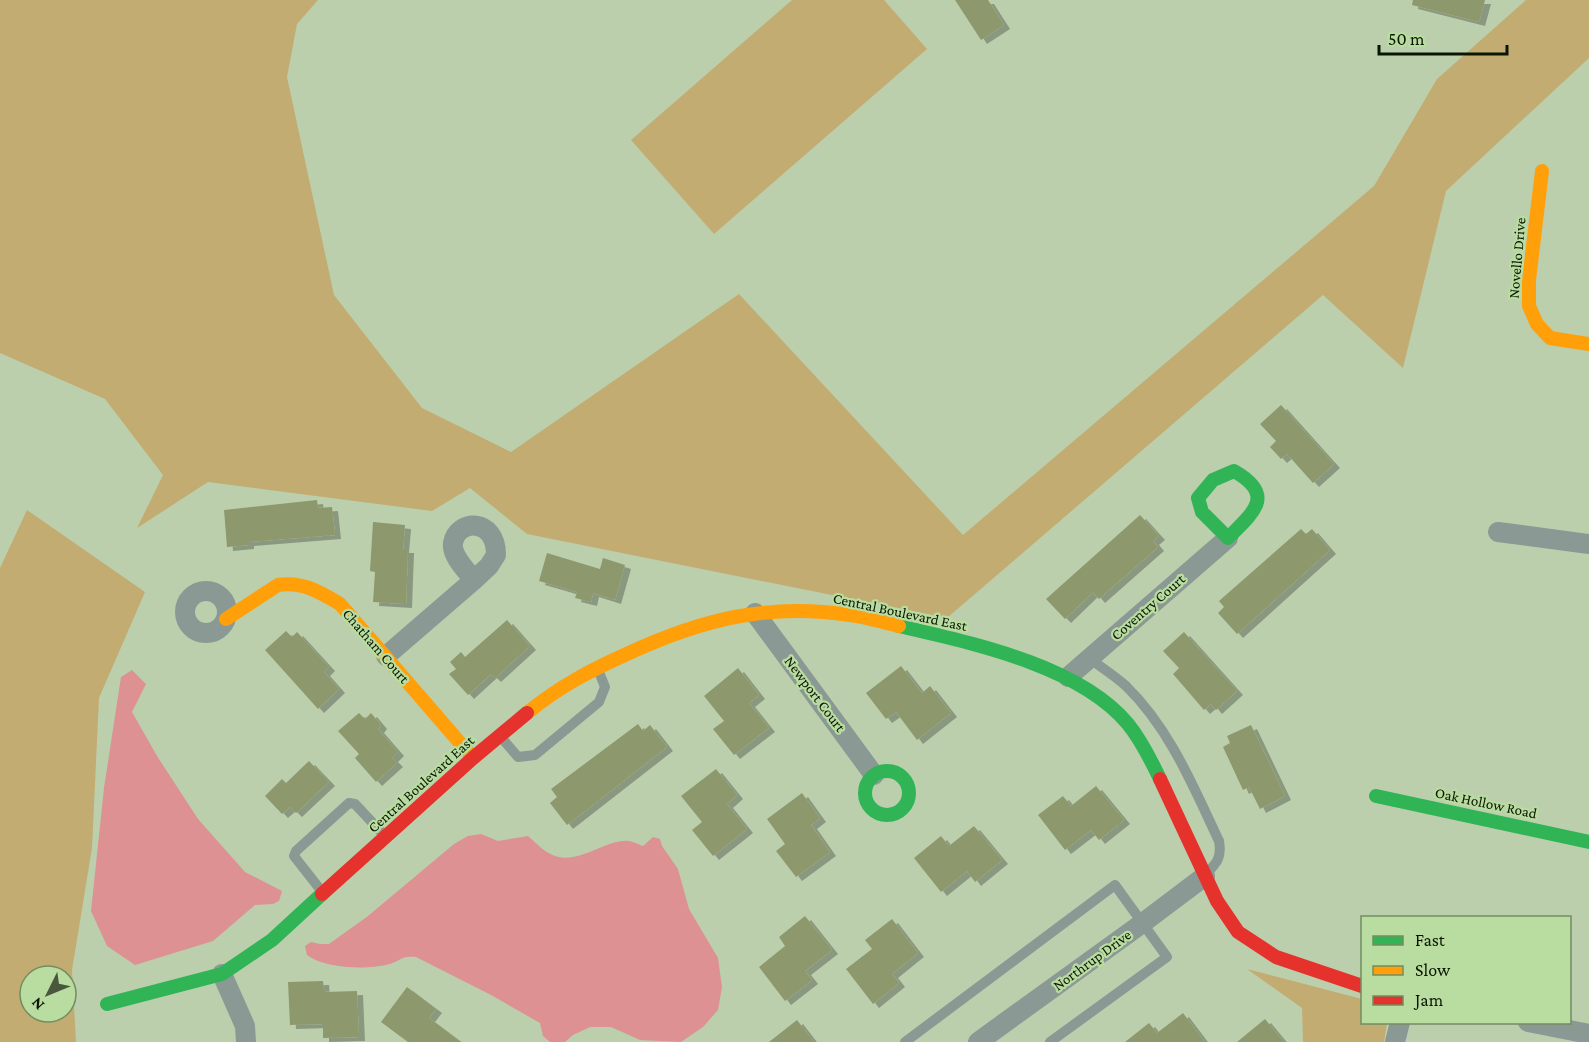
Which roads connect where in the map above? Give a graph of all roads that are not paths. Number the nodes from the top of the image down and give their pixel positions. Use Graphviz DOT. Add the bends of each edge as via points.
graph roads {
  1 [pos="1542,171"];
  2 [pos="1589,344"];
  3 [pos="1498,532"];
  4 [pos="1228,538"];
  5 [pos="1589,544"];
  6 [pos="474,580"];
  7 [pos="755,614"];
  8 [pos="226,619"];
  9 [pos="387,656"];
  10 [pos="1089,658"];
  11 [pos="596,667"];
  12 [pos="1068,677"];
  13 [pos="500,736"];
  14 [pos="473,758"];
  15 [pos="874,775"];
  16 [pos="1376,796"];
  17 [pos="386,837"];
  18 [pos="1589,842"];
  19 [pos="1205,876"];
  20 [pos="323,893"];
  21 [pos="1144,922"];
  22 [pos="222,974"];
  23 [pos="1361,986"];
  24 [pos="107,1004"];
  25 [pos="1400,1024"];
  26 [pos="1534,1024"];
  27 [pos="1589,1034"];
  28 [pos="246,1042"];
  29 [pos="905,1042"];
  30 [pos="978,1042"];
  31 [pos="1050,1042"];
  32 [pos="1395,1042"];
  1 -- 2 [label="street, Novello Drive" via="1529,306 1537,324 1550,338"];
  3 -- 5 [label="street"];
  4 -- 4 [label="street, Coventry Court" via="1253,512 1258,496 1250,479 1234,471 1219,474 1198,498 1202,512"];
  4 -- 10 [label="street, Coventry Court"];
  6 -- 9 [label="street"];
  7 -- 11 [label="street, Central Boulevard East" via="715,620 668,635"];
  7 -- 12 [label="street, Central Boulevard East" via="808,611 851,615 972,644"];
  7 -- 15 [label="street, Newport Court"];
  8 -- 9 [label="street, Chatham Court" via="278,585 299,584 340,604"];
  9 -- 14 [label="street, Chatham Court"];
  10 -- 12 [label="street, Coventry Court"];
  10 -- 19 [label="lane" via="1125,685 1173,747 1219,841 1221,853"];
  11 -- 13 [label="street, Central Boulevard East" via="550,694"];
  11 -- 13 [label="lane" via="605,687 598,702 535,755 518,757"];
  12 -- 19 [label="street, Central Boulevard East" via="1106,702 1128,724 1148,754"];
  13 -- 14 [label="street, Central Boulevard East"];
  14 -- 17 [label="street, Central Boulevard East"];
  16 -- 18 [label="street, Oak Hollow Road"];
  17 -- 20 [label="street, Central Boulevard East"];
  17 -- 20 [label="lane" via="355,804 349,803 294,856"];
  19 -- 21 [label="street, Northrup Drive"];
  19 -- 23 [label="street, Central Boulevard East" via="1238,932 1257,946 1276,957"];
  20 -- 22 [label="street, Central Boulevard East" via="272,940"];
  21 -- 29 [label="lane" via="1115,885"];
  21 -- 30 [label="street, Northrup Drive"];
  21 -- 31 [label="lane" via="1167,957"];
  22 -- 24 [label="street, Central Boulevard East"];
  22 -- 28 [label="street" via="245,1026"];
  25 -- 32 [label="street"];
  26 -- 27 [label="street"];
}
